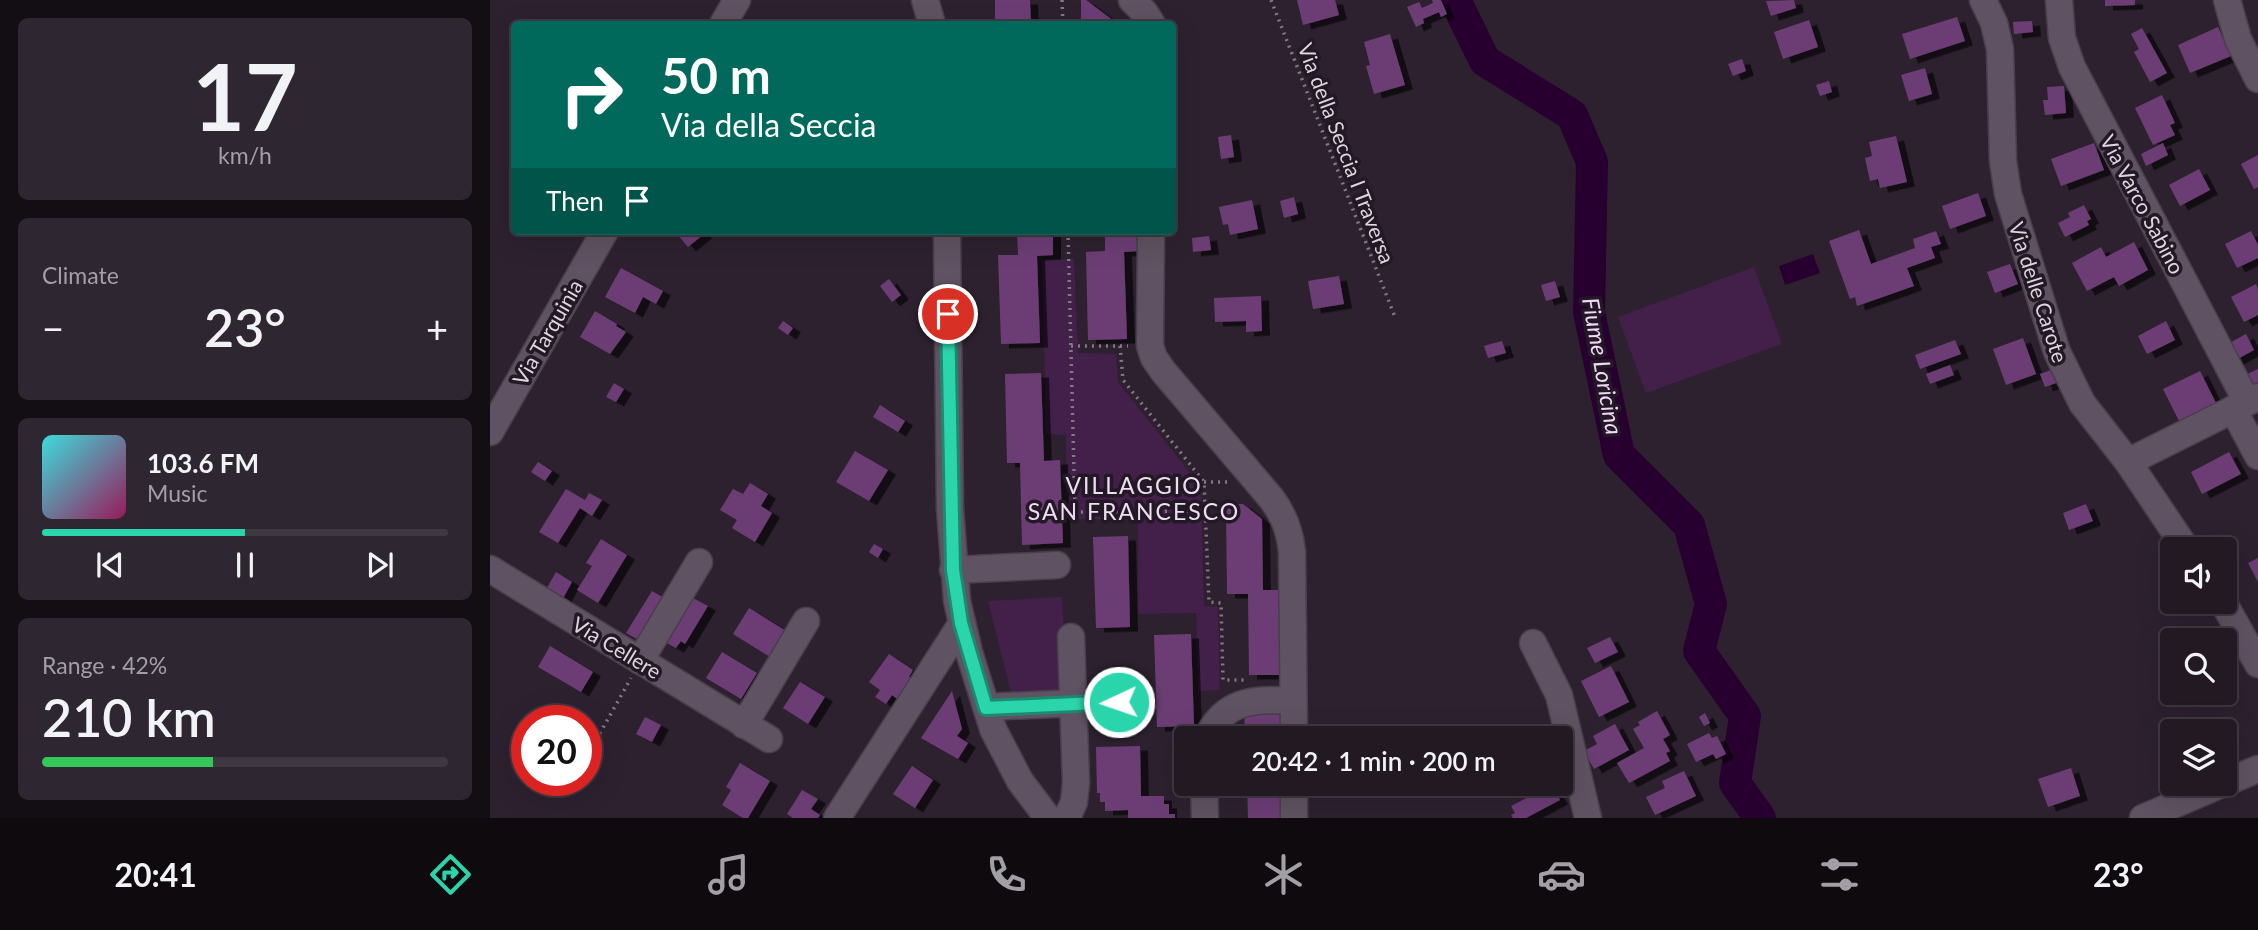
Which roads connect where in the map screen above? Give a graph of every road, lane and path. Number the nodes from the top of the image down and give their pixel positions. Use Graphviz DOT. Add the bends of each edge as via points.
graph roads {
  1 [pos="737,0"];
  2 [pos="925,0"];
  3 [pos="1062,0"];
  4 [pos="1132,0"];
  5 [pos="1271,0"];
  6 [pos="1983,0"];
  7 [pos="2059,0"];
  8 [pos="2227,0"];
  9 [pos="725,21"];
  10 [pos="931,21"];
  11 [pos="1063,21"];
  12 [pos="1150,21"];
  13 [pos="2258,79"];
  14 [pos="603,235"];
  15 [pos="947,235"];
  16 [pos="1068,235"];
  17 [pos="1151,235"];
  18 [pos="1395,317"];
  19 [pos="1071,346"];
  20 [pos="1120,346"];
  21 [pos="1150,346"];
  22 [pos="2246,403"];
  23 [pos="490,432"];
  24 [pos="2258,456"];
  25 [pos="2128,462"];
  26 [pos="1205,511"];
  27 [pos="2178,537"];
  28 [pos="699,562"];
  29 [pos="1057,565"];
  30 [pos="490,569"];
  31 [pos="953,570"];
  32 [pos="2230,614"];
  33 [pos="806,621"];
  34 [pos="961,623"];
  35 [pos="1071,637"];
  36 [pos="1533,643"];
  37 [pos="640,661"];
  38 [pos="2258,664"];
  39 [pos="1247,680"];
  40 [pos="1293,700"];
  41 [pos="1141,701"];
  42 [pos="1073,704"];
  43 [pos="986,708"];
  44 [pos="744,725"];
  45 [pos="1215,726"];
  46 [pos="1294,726"];
  47 [pos="602,729"];
  48 [pos="769,739"];
  49 [pos="2258,769"];
  50 [pos="2237,778"];
  51 [pos="1204,796"];
  52 [pos="1294,796"];
  53 [pos="2195,796"];
  54 [pos="837,818"];
  55 [pos="1048,818"];
  56 [pos="1067,818"];
  57 [pos="1205,818"];
  58 [pos="1294,818"];
  59 [pos="1588,818"];
  60 [pos="2143,818"];
  1 -- 9 [label="street"];
  2 -- 10 [label="street"];
  3 -- 11 [label="path"];
  4 -- 12 [label="street"];
  5 -- 18 [label="path, Via della Seccia I Traversa"];
  6 -- 25 [label="street, Via delle Carote" via="2000,49 2005,183 2028,264 2071,384"];
  7 -- 22 [label="street, Via Varco Sabino" via="2062,38 2072,67"];
  8 -- 13 [label="street" via="2238,39"];
  14 -- 23 [label="street, Via Tarquinia"];
  15 -- 31 [label="street"];
  16 -- 19 [label="path"];
  17 -- 21 [label="street"];
  19 -- 20 [label="path"];
  19 -- 26 [label="path" via="1075,512"];
  20 -- 21 [label="path"];
  20 -- 26 [label="path" via="1124,380 1204,482"];
  21 -- 40 [label="street" via="1160,368 1272,498 1287,525 1292,552"];
  22 -- 24 [label="street, Via Varco Sabino"];
  22 -- 25 [label="street"];
  25 -- 27 [label="street, Via delle Carote"];
  26 -- 39 [label="path" via="1209,602 1220,603 1223,680"];
  28 -- 37 [label="street"];
  29 -- 31 [label="street"];
  30 -- 37 [label="street, Via Cellere"];
  31 -- 34 [label="street"];
  32 -- 38 [label="street"];
  33 -- 44 [label="street"];
  34 -- 43 [label="street"];
  34 -- 54 [label="street"];
  35 -- 42 [label="street"];
  36 -- 59 [label="street" via="1559,695"];
  37 -- 44 [label="street, Via Cellere"];
  37 -- 47 [label="path"];
  40 -- 45 [label="street" via="1239,704"];
  40 -- 46 [label="street"];
  41 -- 42 [label="street"];
  42 -- 43 [label="street"];
  42 -- 56 [label="street" via="1076,790"];
  43 -- 55 [label="street" via="1016,775"];
  44 -- 48 [label="street, Via Cellere"];
  49 -- 50 [label="street"];
  51 -- 57 [label="street"];
  52 -- 58 [label="street"];
  53 -- 60 [label="street"];
}
